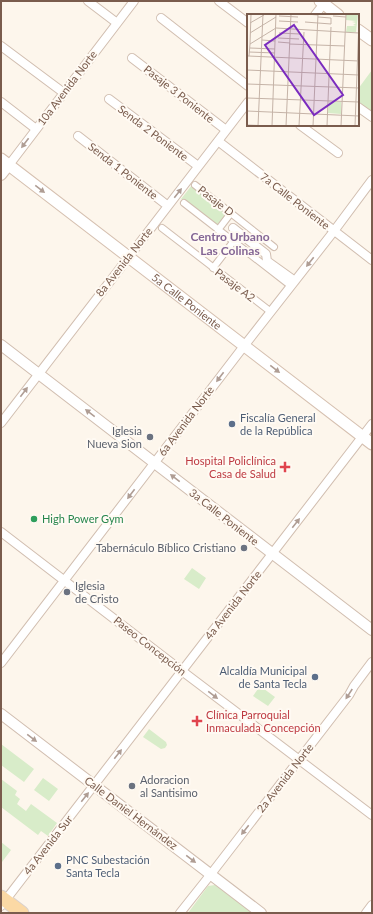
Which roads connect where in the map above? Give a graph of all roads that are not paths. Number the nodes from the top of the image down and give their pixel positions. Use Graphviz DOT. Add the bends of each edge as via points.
graph roads {
  1 [pos="88,1"];
  2 [pos="134,1"];
  3 [pos="219,1"];
  4 [pos="323,2"];
  5 [pos="316,14"];
  6 [pos="337,14"];
  7 [pos="161,18"];
  8 [pos="247,22"];
  9 [pos="117,23"];
  10 [pos="359,31"];
  11 [pos="372,40"];
  12 [pos="1,46"];
  13 [pos="132,58"];
  14 [pos="247,85"];
  15 [pos="64,92"];
  16 [pos="109,99"];
  17 [pos="1,102"];
  18 [pos="247,103"];
  19 [pos="359,108"];
  20 [pos="372,118"];
  21 [pos="301,126"];
  22 [pos="36,129"];
  23 [pos="226,130"];
  24 [pos="78,136"];
  25 [pos="218,141"];
  26 [pos="338,153"];
  27 [pos="5,162"];
  28 [pos="198,166"];
  29 [pos="1,175"];
  30 [pos="372,180"];
  31 [pos="195,185"];
  32 [pos="184,203"];
  33 [pos="168,206"];
  34 [pos="231,213"];
  35 [pos="162,228"];
  36 [pos="233,228"];
  37 [pos="218,230"];
  38 [pos="334,231"];
  39 [pos="233,242"];
  40 [pos="274,247"];
  41 [pos="128,257"];
  42 [pos="372,260"];
  43 [pos="213,268"];
  44 [pos="293,284"];
  45 [pos="271,312"];
  46 [pos="1,345"];
  47 [pos="244,346"];
  48 [pos="38,373"];
  49 [pos="1,423"];
  50 [pos="372,424"];
  51 [pos="363,437"];
  52 [pos="372,444"];
  53 [pos="155,463"];
  54 [pos="1,532"];
  55 [pos="272,554"];
  56 [pos="65,580"];
  57 [pos="372,630"];
  58 [pos="372,662"];
  59 [pos="1,663"];
  60 [pos="182,671"];
  61 [pos="1,714"];
  62 [pos="300,760"];
  63 [pos="94,785"];
  64 [pos="372,815"];
  65 [pos="211,874"];
  66 [pos="2,901"];
  67 [pos="372,905"];
  68 [pos="22,913"];
  69 [pos="180,913"];
  70 [pos="262,913"];
  71 [pos="366,913"];
  1 -- 9 [label="street"];
  2 -- 9 [label="street, 10a Avenida Norte"];
  3 -- 8 [label="street"];
  4 -- 5 [label="street"];
  4 -- 6 [label="main road"];
  7 -- 14 [label="street"];
  9 -- 15 [label="street, 10a Avenida Norte"];
  10 -- 11 [label="main road"];
  12 -- 15 [label="street"];
  13 -- 23 [label="street, Pasaje 3 Poniente"];
  15 -- 22 [label="street, 10a Avenida Norte"];
  16 -- 28 [label="street, Senda 2 Poniente"];
  17 -- 22 [label="street"];
  18 -- 23 [label="street, 8a Avenida Norte"];
  19 -- 20 [label="street"];
  21 -- 26 [label="street"];
  22 -- 27 [label="street, 10a Avenida Norte, one-way"];
  23 -- 25 [label="street, 8a Avenida Norte"];
  24 -- 33 [label="street, Senda 1 Poniente"];
  25 -- 28 [label="street, 8a Avenida Norte"];
  25 -- 38 [label="street, 7a Calle Poniente"];
  27 -- 29 [label="street, 10a Avenida Norte"];
  27 -- 41 [label="main road, 5a Calle Poniente, one-way"];
  33 -- 28 [label="street, 8a Avenida Norte, one-way"];
  30 -- 38 [label="street, 6a Avenida Norte"];
  31 -- 34 [label="street, Pasaje D"];
  32 -- 37 [label="street"];
  33 -- 41 [label="street, 8a Avenida Norte"];
  34 -- 37 [label="street"];
  34 -- 40 [label="street, Pasaje D"];
  35 -- 43 [label="street, Pasaje A2"];
  36 -- 44 [label="street" via="266,254 267,261"];
  37 -- 39 [label="street"];
  38 -- 42 [label="street, 7a Calle Poniente"];
  38 -- 44 [label="street, 6a Avenida Norte, one-way"];
  39 -- 43 [label="street"];
  39 -- 44 [label="street"];
  41 -- 47 [label="main road, 5a Calle Poniente"];
  41 -- 48 [label="street, 8a Avenida Norte"];
  43 -- 45 [label="street, Pasaje A2"];
  44 -- 45 [label="street, 6a Avenida Norte"];
  45 -- 47 [label="street, 6a Avenida Norte"];
  46 -- 48 [label="street, 3a Calle Poniente"];
  47 -- 51 [label="main road, 5a Calle Poniente, one-way"];
  47 -- 53 [label="street, 6a Avenida Norte, one-way"];
  49 -- 48 [label="street, 8a Avenida Norte, one-way"];
  53 -- 48 [label="street, 3a Calle Poniente, one-way"];
  50 -- 51 [label="street, 4a Avenida Norte"];
  51 -- 52 [label="main road, 5a Calle Poniente"];
  55 -- 51 [label="street, 4a Avenida Norte, one-way"];
  55 -- 53 [label="street, 3a Calle Poniente, one-way"];
  53 -- 56 [label="street, 6a Avenida Norte, one-way"];
  54 -- 56 [label="street, Paseo Concepción"];
  55 -- 57 [label="street, 3a Calle Poniente"];
  55 -- 60 [label="street, 4a Avenida Norte"];
  56 -- 59 [label="street, 6a Avenida Norte"];
  56 -- 60 [label="street, Paseo Concepción"];
  58 -- 62 [label="street, 2a Avenida Norte, one-way"];
  60 -- 62 [label="street, Paseo Concepción, one-way"];
  63 -- 60 [label="street, 4a Avenida Norte, one-way"];
  61 -- 63 [label="street, Calle Daniel Hernández, one-way"];
  62 -- 64 [label="street, Paseo Concepción"];
  62 -- 65 [label="street, 2a Avenida Norte, one-way"];
  63 -- 65 [label="street, Calle Daniel Hernández, one-way"];
  66 -- 63 [label="street, 4a Avenida Sur, one-way"];
  65 -- 69 [label="street, 2a Avenida Norte"];
  65 -- 70 [label="street, Calle Daniel Hernández"];
  66 -- 68 [label="main road"];
  67 -- 71 [label="street"];
}
